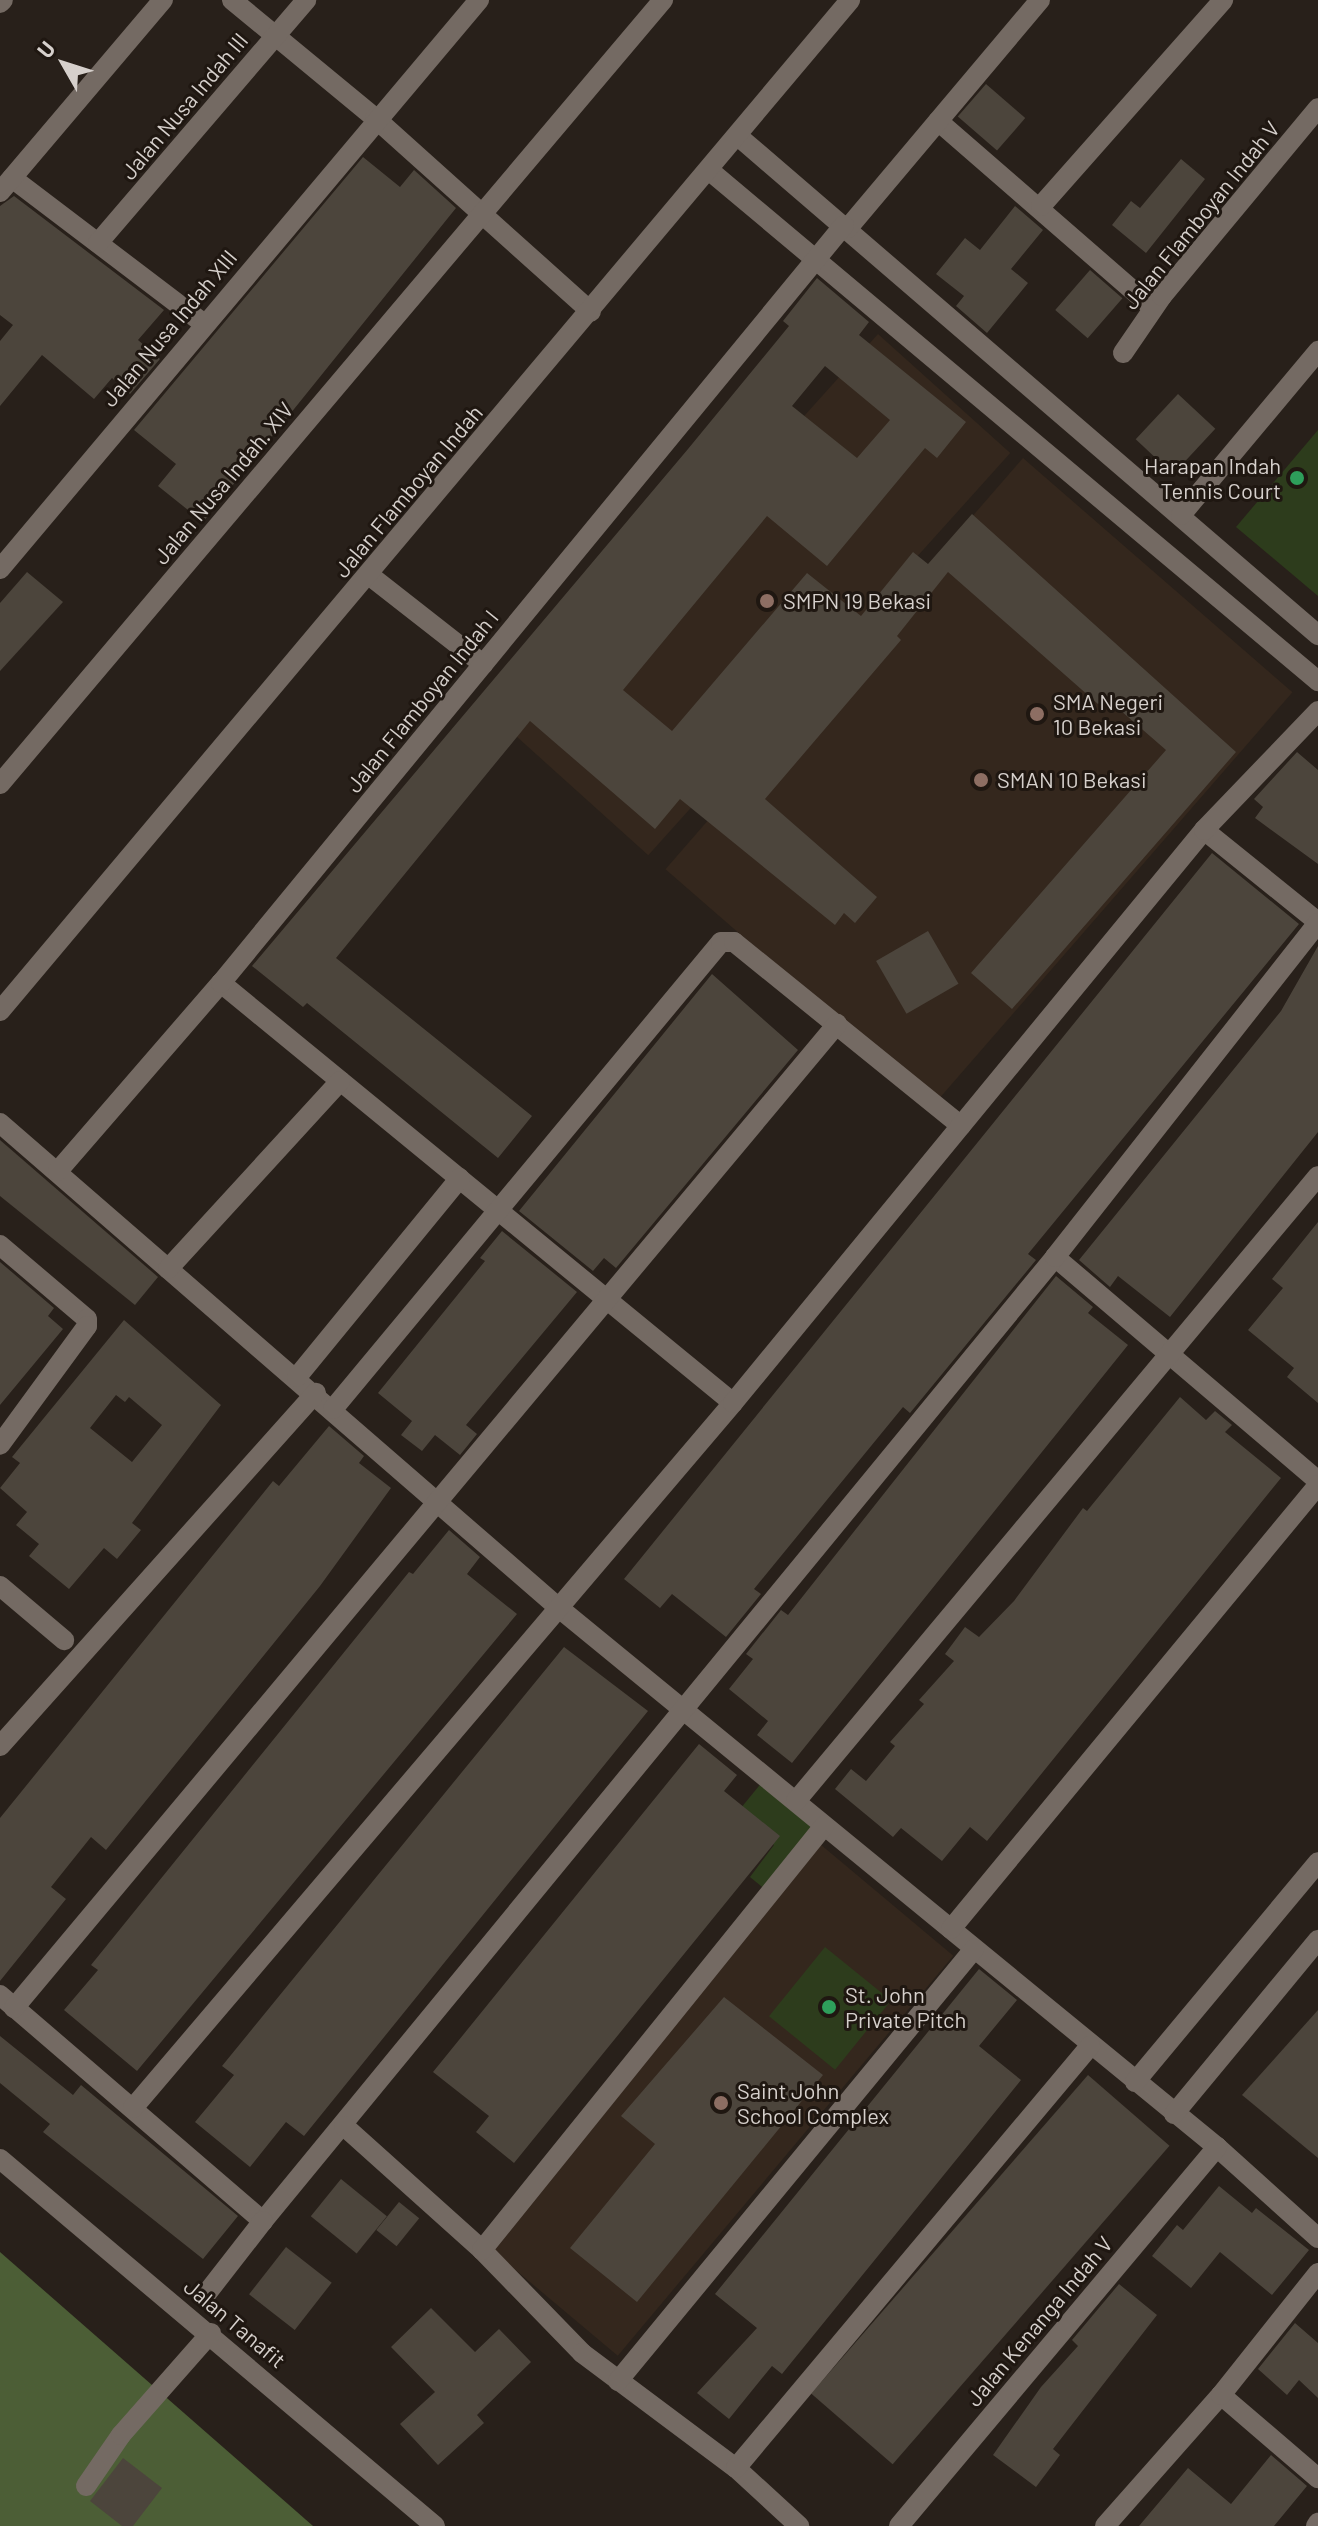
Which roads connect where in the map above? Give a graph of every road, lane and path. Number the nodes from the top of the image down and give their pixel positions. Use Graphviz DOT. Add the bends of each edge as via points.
graph roads {
  1 [pos="163,0"];
  2 [pos="232,0"];
  3 [pos="306,0"];
  4 [pos="479,0"];
  5 [pos="663,0"];
  6 [pos="850,0"];
  7 [pos="1040,0"];
  8 [pos="1223,0"];
  9 [pos="275,36"];
  10 [pos="1318,108"];
  11 [pos="375,118"];
  12 [pos="938,121"];
  13 [pos="739,137"];
  14 [pos="710,171"];
  15 [pos="6,185"];
  16 [pos="1041,206"];
  17 [pos="482,213"];
  18 [pos="846,226"];
  19 [pos="98,243"];
  20 [pos="818,257"];
  21 [pos="1153,308"];
  22 [pos="591,312"];
  23 [pos="204,324"];
  24 [pos="1318,351"];
  25 [pos="1123,353"];
  26 [pos="1181,515"];
  27 [pos="0,569"];
  28 [pos="369,575"];
  29 [pos="1318,635"];
  30 [pos="483,664"];
  31 [pos="1318,681"];
  32 [pos="1318,711"];
  33 [pos="0,784"];
  34 [pos="1204,830"];
  35 [pos="1318,923"];
  36 [pos="221,983"];
  37 [pos="0,1011"];
  38 [pos="837,1024"];
  39 [pos="340,1081"];
  40 [pos="0,1123"];
  41 [pos="961,1126"];
  42 [pos="58,1171"];
  43 [pos="1318,1176"];
  44 [pos="460,1178"];
  45 [pos="499,1207"];
  46 [pos="0,1245"];
  47 [pos="1055,1257"];
  48 [pos="168,1269"];
  49 [pos="606,1297"];
  50 [pos="1170,1357"];
  51 [pos="297,1377"];
  52 [pos="316,1393"];
  53 [pos="733,1403"];
  54 [pos="333,1409"];
  55 [pos="0,1445"];
  56 [pos="1315,1495"];
  57 [pos="436,1498"];
  58 [pos="0,1586"];
  59 [pos="559,1608"];
  60 [pos="64,1640"];
  61 [pos="687,1710"];
  62 [pos="0,1746"];
  63 [pos="796,1801"];
  64 [pos="824,1826"];
  65 [pos="1318,1862"];
  66 [pos="951,1929"];
  67 [pos="1318,1940"];
  68 [pos="974,1949"];
  69 [pos="7,2002"];
  70 [pos="1090,2046"];
  71 [pos="1135,2082"];
  72 [pos="133,2108"];
  73 [pos="1174,2114"];
  74 [pos="344,2126"];
  75 [pos="1217,2147"];
  76 [pos="0,2159"];
  77 [pos="263,2221"];
  78 [pos="1318,2238"];
  79 [pos="482,2250"];
  80 [pos="1318,2273"];
  81 [pos="207,2293"];
  82 [pos="211,2333"];
  83 [pos="618,2381"];
  84 [pos="1221,2395"];
  85 [pos="736,2468"];
  86 [pos="1318,2478"];
  87 [pos="86,2486"];
  88 [pos="435,2526"];
  89 [pos="799,2526"];
  90 [pos="899,2526"];
  91 [pos="1105,2526"];
  1 -- 15 [label="street"];
  2 -- 9 [label="street"];
  3 -- 9 [label="street, Jalan Nusa Indah III"];
  4 -- 11 [label="street, Jalan Nusa Indah XIII"];
  5 -- 17 [label="street, Jalan Nusa Indah. XIV"];
  6 -- 13 [label="street, Jalan Flamboyan Indah"];
  7 -- 12 [label="street, Jalan Flamboyan Indah I"];
  8 -- 16 [label="street"];
  9 -- 11 [label="street"];
  9 -- 19 [label="street, Jalan Nusa Indah III"];
  10 -- 21 [label="street, Jalan Flamboyan Indah V"];
  11 -- 17 [label="street"];
  11 -- 23 [label="street, Jalan Nusa Indah XIII"];
  12 -- 16 [label="street"];
  12 -- 18 [label="street, Jalan Flamboyan Indah I"];
  13 -- 14 [label="street, Jalan Flamboyan Indah"];
  13 -- 18 [label="street"];
  14 -- 20 [label="street"];
  14 -- 22 [label="street, Jalan Flamboyan Indah"];
  15 -- 19 [label="street"];
  16 -- 21 [label="street"];
  17 -- 22 [label="street"];
  17 -- 33 [label="street, Jalan Nusa Indah. XIV"];
  18 -- 20 [label="street, Jalan Flamboyan Indah I"];
  18 -- 26 [label="street"];
  19 -- 23 [label="street"];
  20 -- 30 [label="street, Jalan Flamboyan Indah I"];
  20 -- 31 [label="street"];
  21 -- 25 [label="street, Jalan Flamboyan Indah V"];
  22 -- 28 [label="street, Jalan Flamboyan Indah"];
  23 -- 27 [label="street, Jalan Nusa Indah XIII"];
  24 -- 26 [label="street"];
  26 -- 29 [label="street"];
  28 -- 30 [label="street"];
  28 -- 37 [label="street, Jalan Flamboyan Indah"];
  30 -- 36 [label="street, Jalan Flamboyan Indah I"];
  32 -- 34 [label="street"];
  34 -- 35 [label="street"];
  34 -- 41 [label="street"];
  35 -- 47 [label="street"];
  36 -- 39 [label="street"];
  36 -- 42 [label="street, Jalan Flamboyan Indah I"];
  38 -- 41 [label="street"];
  38 -- 45 [label="street" via="734,942 721,942"];
  38 -- 49 [label="street"];
  39 -- 44 [label="street"];
  39 -- 48 [label="street"];
  40 -- 42 [label="street"];
  41 -- 53 [label="street"];
  42 -- 48 [label="street"];
  43 -- 50 [label="street"];
  44 -- 45 [label="street"];
  44 -- 51 [label="street"];
  45 -- 49 [label="street"];
  45 -- 54 [label="street"];
  46 -- 55 [label="street" via="87,1319 83,1334"];
  47 -- 50 [label="street"];
  47 -- 61 [label="street"];
  48 -- 51 [label="street"];
  49 -- 53 [label="street"];
  49 -- 57 [label="street"];
  50 -- 56 [label="street"];
  50 -- 63 [label="street"];
  51 -- 52 [label="street"];
  52 -- 54 [label="street"];
  52 -- 62 [label="street"];
  53 -- 59 [label="street"];
  54 -- 57 [label="street"];
  56 -- 66 [label="street"];
  57 -- 59 [label="street"];
  57 -- 69 [label="street"];
  58 -- 60 [label="street"];
  59 -- 61 [label="street"];
  59 -- 72 [label="street"];
  61 -- 63 [label="street"];
  61 -- 74 [label="street"];
  63 -- 64 [label="street"];
  64 -- 66 [label="street"];
  64 -- 79 [label="street"];
  65 -- 71 [label="street"];
  66 -- 68 [label="street"];
  67 -- 73 [label="street"];
  68 -- 70 [label="street"];
  68 -- 83 [label="street"];
  69 -- 72 [label="street"];
  70 -- 71 [label="street"];
  70 -- 85 [label="street"];
  71 -- 73 [label="street"];
  72 -- 77 [label="street"];
  73 -- 75 [label="street"];
  74 -- 77 [label="street"];
  74 -- 79 [label="street"];
  75 -- 78 [label="street"];
  75 -- 90 [label="street, Jalan Kenanga Indah V"];
  76 -- 82 [label="street, Jalan Tanafit"];
  77 -- 81 [label="street"];
  79 -- 83 [label="street" via="582,2353"];
  80 -- 84 [label="street"];
  82 -- 87 [label="street" via="121,2435"];
  82 -- 88 [label="street, Jalan Tanafit"];
  83 -- 85 [label="street"];
  84 -- 86 [label="street"];
  84 -- 91 [label="street"];
  85 -- 89 [label="street"];
}
